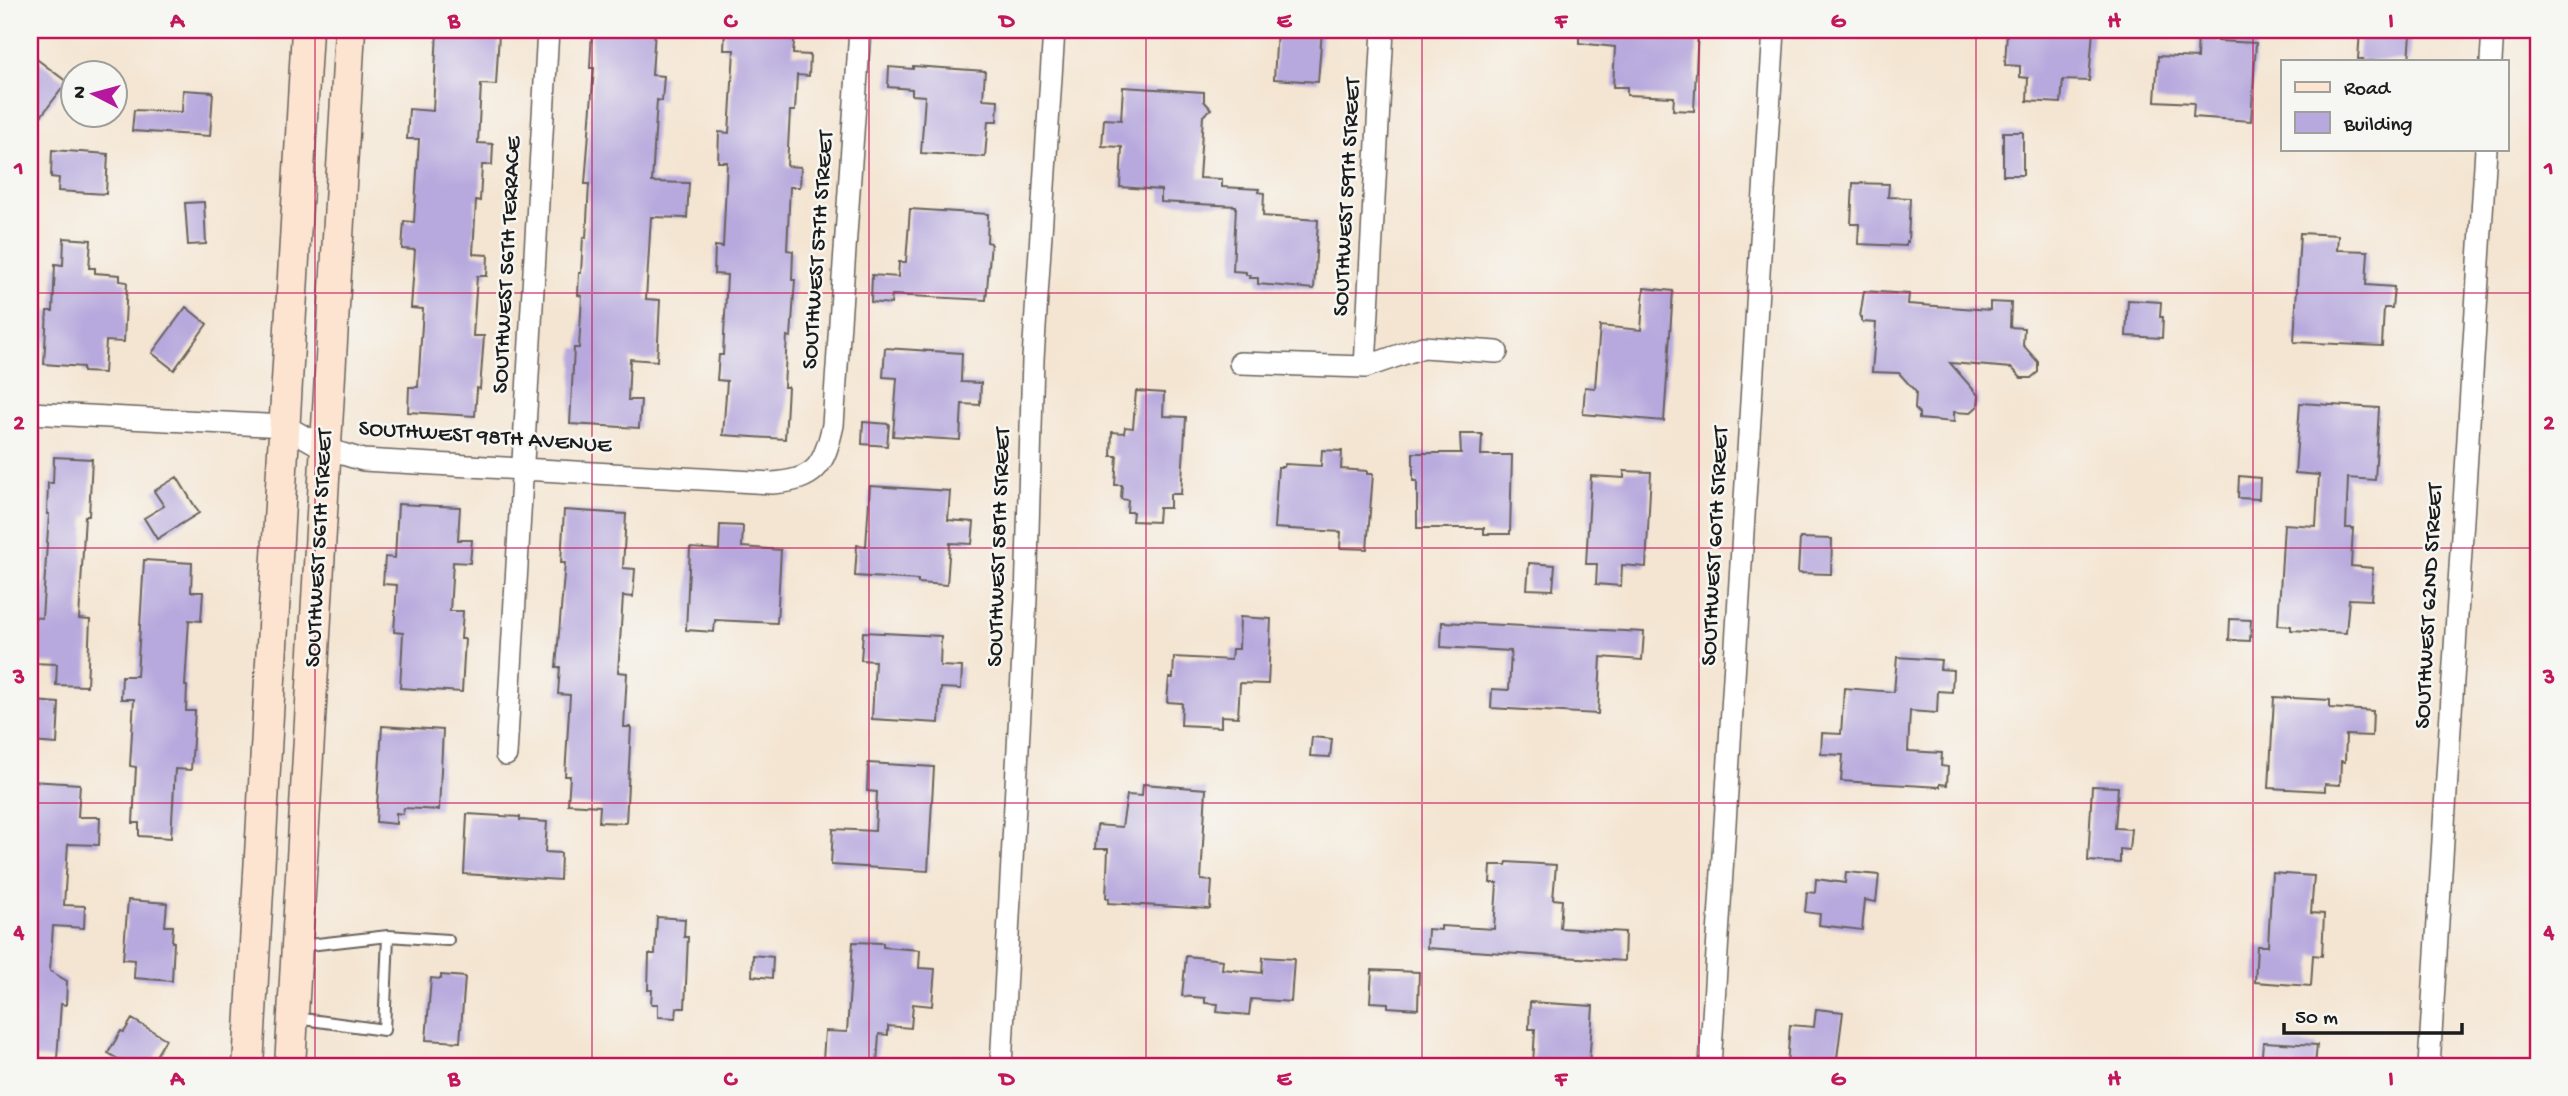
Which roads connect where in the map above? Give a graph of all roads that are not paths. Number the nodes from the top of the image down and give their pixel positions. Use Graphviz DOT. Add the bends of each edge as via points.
graph roads {
  1 [pos="307,30"];
  2 [pos="350,30"];
  3 [pos="548,30"];
  4 [pos="860,30"];
  5 [pos="1054,30"];
  6 [pos="1383,30"];
  7 [pos="1774,30"];
  8 [pos="2493,30"];
  9 [pos="2491,60"];
  10 [pos="2486,150"];
  11 [pos="1497,352"];
  12 [pos="1240,363"];
  13 [pos="1365,367"];
  14 [pos="30,413"];
  15 [pos="285,426"];
  16 [pos="326,449"];
  17 [pos="523,469"];
  18 [pos="814,470"];
  19 [pos="506,755"];
  20 [pos="388,936"];
  21 [pos="448,940"];
  22 [pos="297,946"];
  23 [pos="293,1017"];
  24 [pos="248,1066"];
  25 [pos="290,1066"];
  26 [pos="1000,1066"];
  27 [pos="1710,1066"];
  28 [pos="2429,1066"];
  1 -- 15 [label="main road, SOUTHWEST 56TH STREET"];
  2 -- 16 [label="main road, SOUTHWEST 56TH STREET"];
  3 -- 17 [label="street, SOUTHWEST 56TH TERRACE"];
  4 -- 18 [label="street, SOUTHWEST 57TH STREET" via="833,425 823,458"];
  5 -- 26 [label="street, SOUTHWEST 58TH STREET" via="1033,359 1026,599"];
  6 -- 13 [label="street, SOUTHWEST 59TH STREET"];
  7 -- 27 [label="street, SOUTHWEST 60TH STREET"];
  8 -- 9 [label="street"];
  10 -- 28 [label="street, SOUTHWEST 62ND STREET"];
  11 -- 13 [label="street" via="1423,347"];
  12 -- 13 [label="street"];
  14 -- 15 [label="street, SOUTHWEST 98TH AVENUE"];
  15 -- 16 [label="street, SOUTHWEST 98TH AVENUE"];
  15 -- 24 [label="main road, SOUTHWEST 56TH STREET"];
  16 -- 17 [label="street, SOUTHWEST 98TH AVENUE" via="363,460"];
  16 -- 22 [label="main road, SOUTHWEST 56TH STREET"];
  17 -- 18 [label="street, SOUTHWEST 98TH AVENUE" via="772,483 802,479"];
  17 -- 19 [label="street, SOUTHWEST 56TH TERRACE"];
  20 -- 21 [label="lane"];
  20 -- 22 [label="lane"];
  20 -- 23 [label="lane" via="384,1030"];
  22 -- 23 [label="main road, SOUTHWEST 56TH STREET"];
  23 -- 25 [label="main road, SOUTHWEST 56TH STREET"];
}
